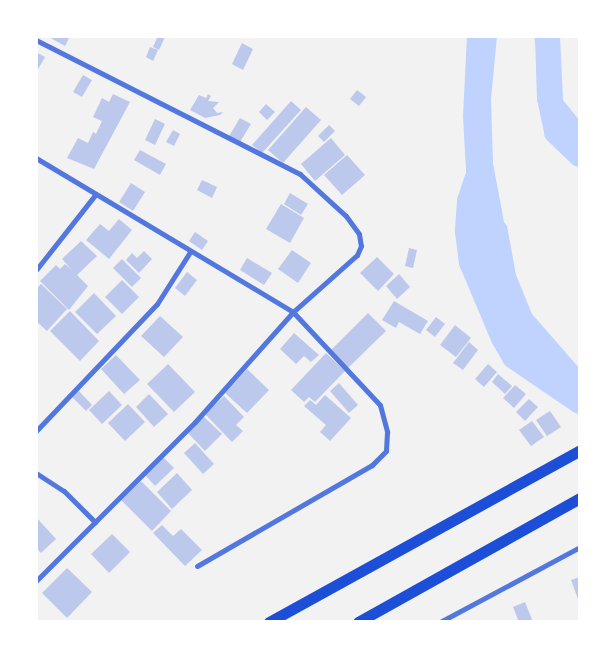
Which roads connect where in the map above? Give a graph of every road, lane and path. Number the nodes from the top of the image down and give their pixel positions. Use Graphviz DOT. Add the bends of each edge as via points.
graph roads {
  1 [pos="36,40"];
  2 [pos="36,158"];
  3 [pos="95,195"];
  4 [pos="190,252"];
  5 [pos="36,270"];
  6 [pos="293,312"];
  7 [pos="36,431"];
  8 [pos="580,450"];
  9 [pos="36,473"];
  10 [pos="578,499"];
  11 [pos="95,522"];
  12 [pos="580,547"];
  13 [pos="197,566"];
  14 [pos="36,581"];
  15 [pos="268,622"];
  16 [pos="358,622"];
  17 [pos="440,622"];
  1 -- 6 [label="street" via="300,174 346,216 359,234 361,246 357,255"];
  2 -- 3 [label="street"];
  3 -- 4 [label="street"];
  3 -- 5 [label="street"];
  4 -- 6 [label="street"];
  4 -- 7 [label="street" via="157,304"];
  6 -- 11 [label="street" via="195,422"];
  6 -- 13 [label="street" via="380,405 386,451 372,465"];
  8 -- 15 [label="highway"];
  9 -- 11 [label="street" via="64,491"];
  10 -- 16 [label="highway"];
  11 -- 14 [label="street"];
  12 -- 17 [label="street"];
}
